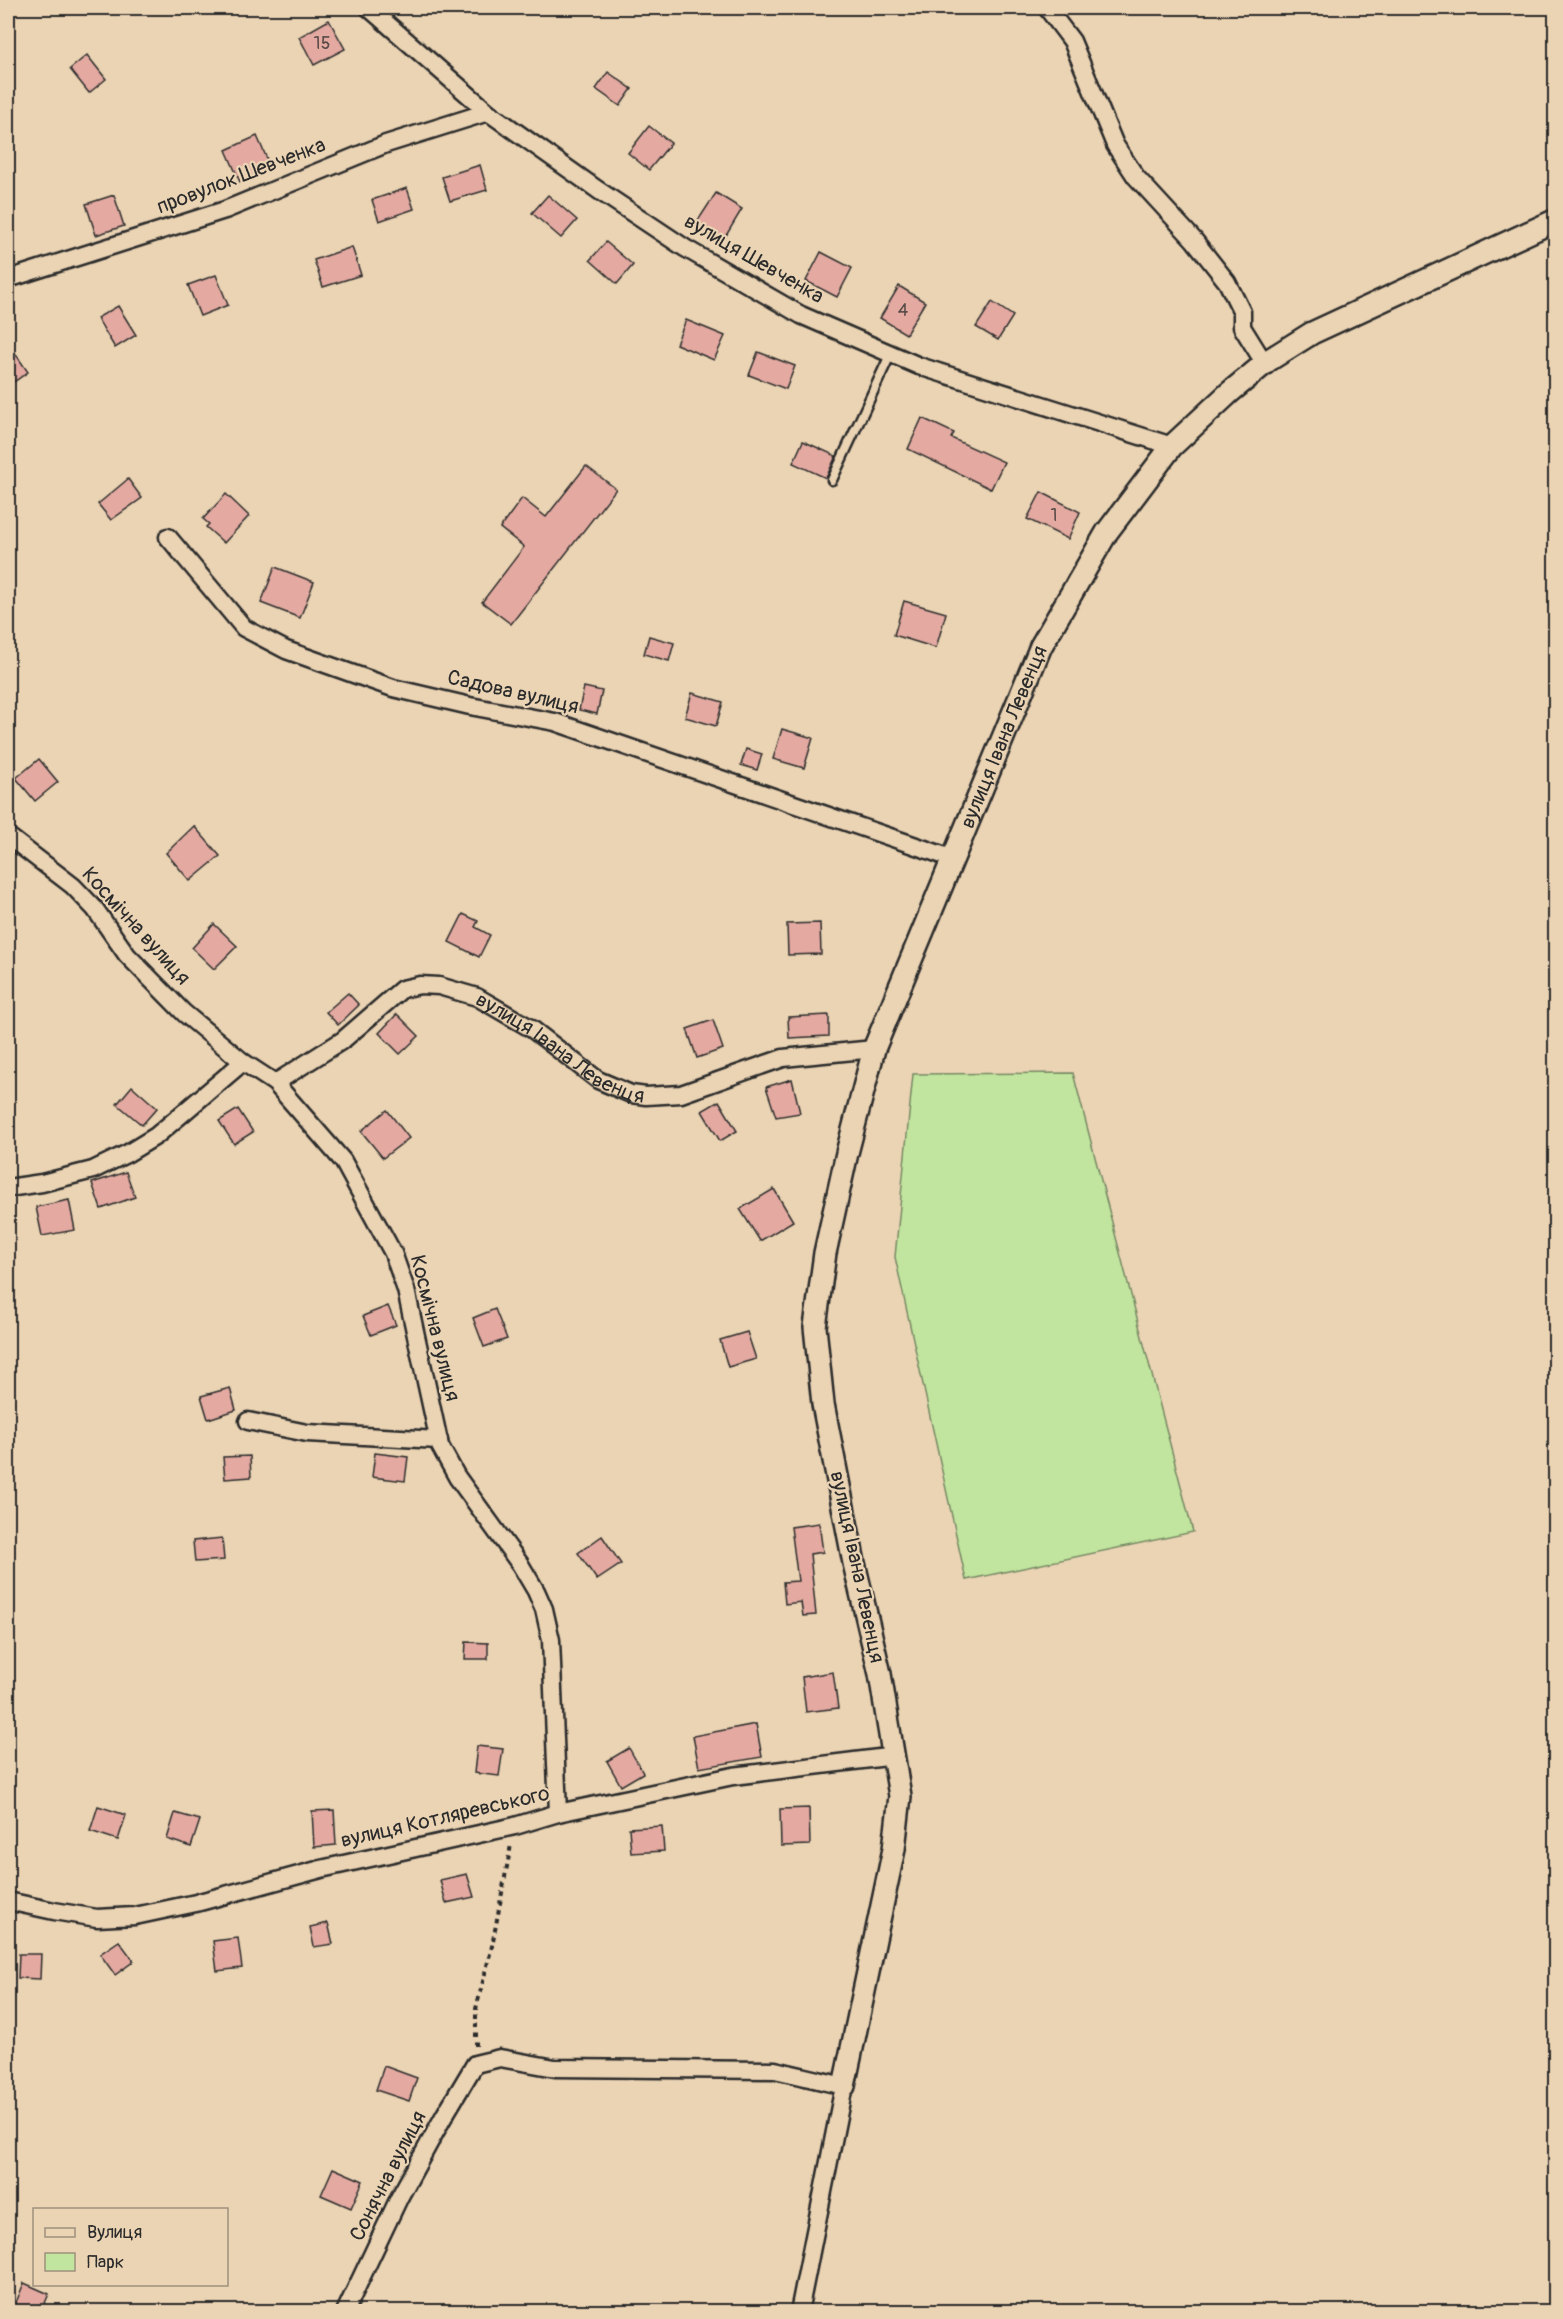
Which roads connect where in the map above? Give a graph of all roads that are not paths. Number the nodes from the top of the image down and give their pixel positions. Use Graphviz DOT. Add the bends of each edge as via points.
graph roads {
  1 [pos="369,8"];
  2 [pos="1047,8"];
  3 [pos="489,112"];
  4 [pos="1556,220"];
  5 [pos="8,279"];
  6 [pos="891,353"];
  7 [pos="1264,364"];
  8 [pos="1172,446"];
  9 [pos="831,480"];
  10 [pos="168,537"];
  11 [pos="8,836"];
  12 [pos="954,859"];
  13 [pos="874,1050"];
  14 [pos="243,1062"];
  15 [pos="275,1083"];
  16 [pos="8,1188"];
  17 [pos="248,1421"];
  18 [pos="439,1440"];
  19 [pos="895,1756"];
  20 [pos="558,1813"];
  21 [pos="8,1901"];
  22 [pos="844,2086"];
  23 [pos="345,2312"];
  24 [pos="799,2312"];
  1 -- 3 [label="street, вулиця Шевченка"];
  2 -- 7 [label="street" via="1072,41 1115,145 1136,177 1227,282 1242,312 1242,327"];
  3 -- 5 [label="street, провулок Шевченка" via="386,144 225,210"];
  3 -- 6 [label="street, вулиця Шевченка" via="692,252 801,315"];
  4 -- 7 [label="street, вулиця Івана Левенця" via="1312,333"];
  6 -- 8 [label="street, вулиця Шевченка" via="919,366"];
  6 -- 9 [label="lane"];
  7 -- 8 [label="street, вулиця Івана Левенця"];
  8 -- 12 [label="street, вулиця Івана Левенця" via="1107,532 1041,646"];
  10 -- 12 [label="street, Садова вулиця" via="244,628 286,650 393,688 555,722"];
  11 -- 14 [label="street, Космічна вулиця" via="73,886 95,909 127,955 184,1013"];
  12 -- 13 [label="street, вулиця Івана Левенця"];
  13 -- 15 [label="street, вулиця Івана Левенця" via="783,1058 681,1094 631,1094 598,1080 532,1029 477,997 420,985 402,989 343,1040"];
  13 -- 19 [label="street, вулиця Івана Левенця" via="825,1253 815,1327 823,1404"];
  14 -- 15 [label="street, Космічна вулиця"];
  14 -- 16 [label="street" via="156,1136 128,1153 93,1170 42,1184"];
  15 -- 18 [label="street, Космічна вулиця" via="343,1161 393,1253 406,1290"];
  17 -- 18 [label="street" via="307,1433"];
  18 -- 20 [label="street, Космічна вулиця" via="457,1477 520,1564 544,1609 551,1640"];
  19 -- 20 [label="street, вулиця Котляревського" via="733,1776"];
  19 -- 22 [label="street, вулиця Івана Левенця" via="900,1796 894,1849"];
  20 -- 21 [label="street, вулиця Котляревського" via="135,1916 97,1918"];
  22 -- 23 [label="street, Сонячна вулиця" via="775,2070 555,2068 500,2058 476,2064 399,2198"];
  22 -- 24 [label="street"];
}
